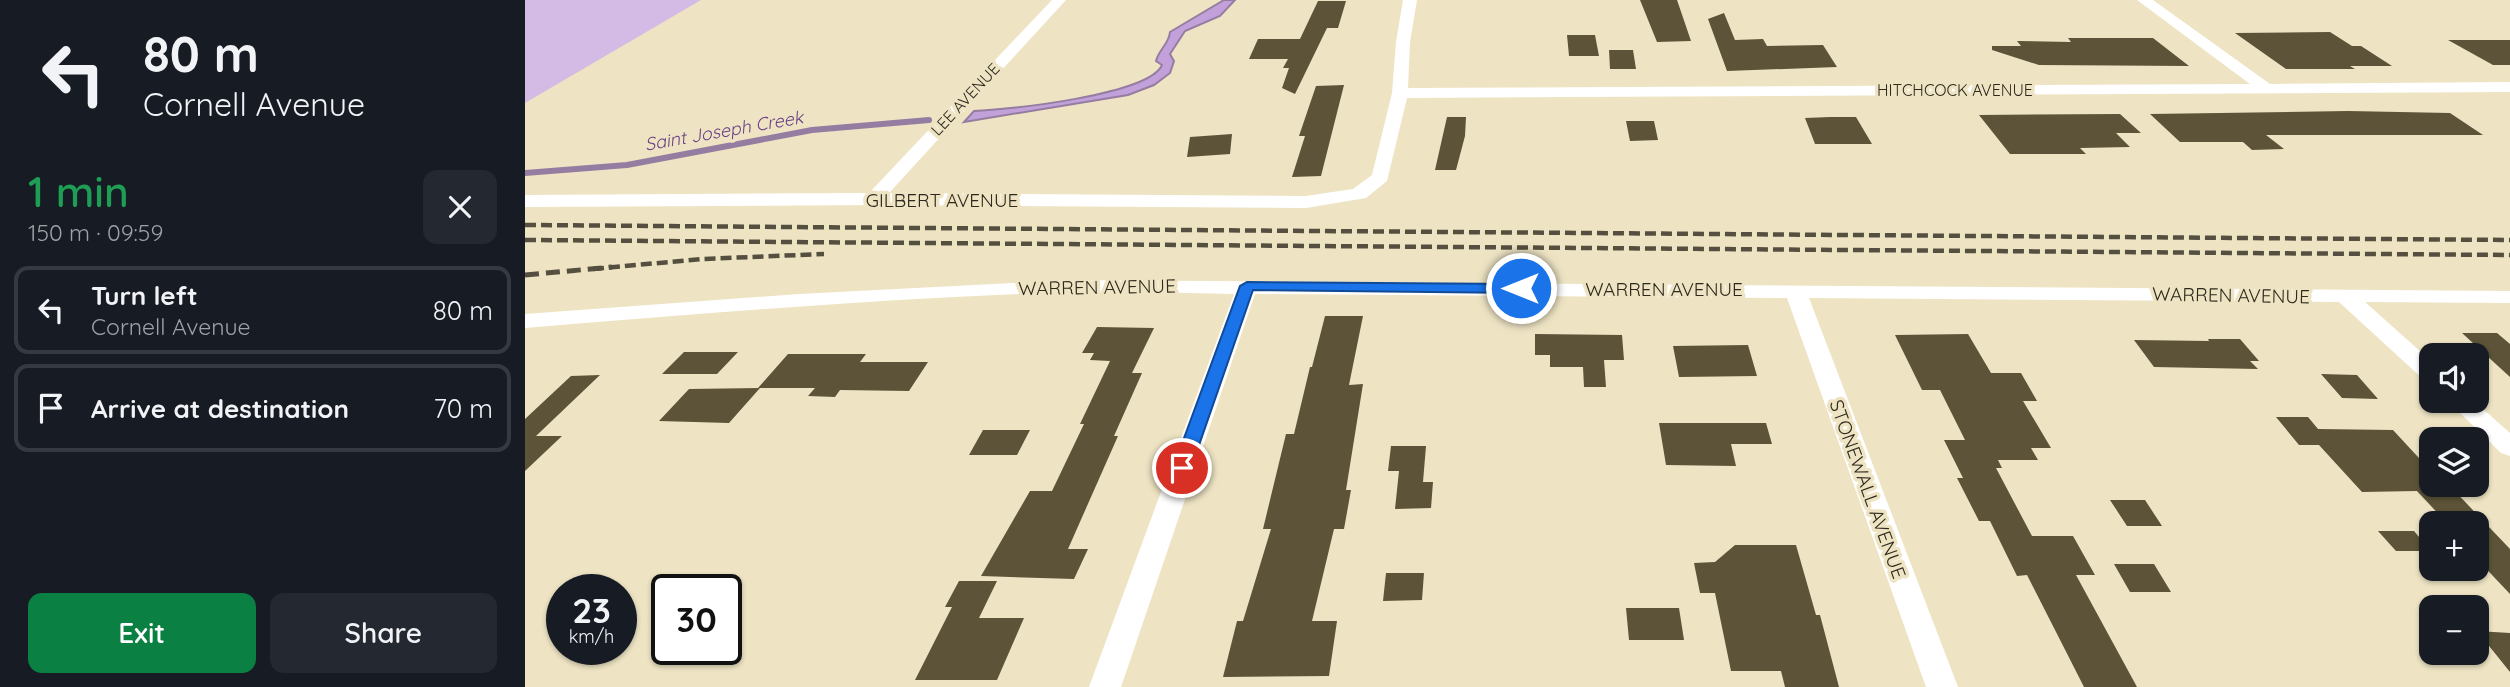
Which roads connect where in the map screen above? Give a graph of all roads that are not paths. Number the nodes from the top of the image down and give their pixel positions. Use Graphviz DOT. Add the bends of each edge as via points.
graph roads {
  1 [pos="1059,0"];
  2 [pos="1410,0"];
  3 [pos="2144,0"];
  4 [pos="2510,87"];
  5 [pos="2266,88"];
  6 [pos="1400,93"];
  7 [pos="874,200"];
  8 [pos="525,201"];
  9 [pos="1247,286"];
  10 [pos="1795,290"];
  11 [pos="2346,296"];
  12 [pos="2510,297"];
  13 [pos="525,321"];
  14 [pos="2419,363"];
  15 [pos="2473,413"];
  16 [pos="2510,447"];
  17 [pos="1105,687"];
  18 [pos="1942,687"];
  1 -- 7 [label="street, LEE AVENUE"];
  2 -- 6 [label="street"];
  3 -- 5 [label="street"];
  4 -- 5 [label="street, HITCHCOCK AVENUE"];
  5 -- 6 [label="street, HITCHCOCK AVENUE"];
  6 -- 7 [label="street, GILBERT AVENUE" via="1381,177 1359,194 1306,202"];
  7 -- 8 [label="street, GILBERT AVENUE"];
  9 -- 10 [label="street, WARREN AVENUE"];
  9 -- 13 [label="street, WARREN AVENUE" via="945,290"];
  9 -- 17 [label="street"];
  10 -- 11 [label="street, WARREN AVENUE"];
  10 -- 18 [label="street, STONEWALL AVENUE"];
  11 -- 12 [label="street, WARREN AVENUE"];
  11 -- 14 [label="street"];
  15 -- 16 [label="street"];
}
